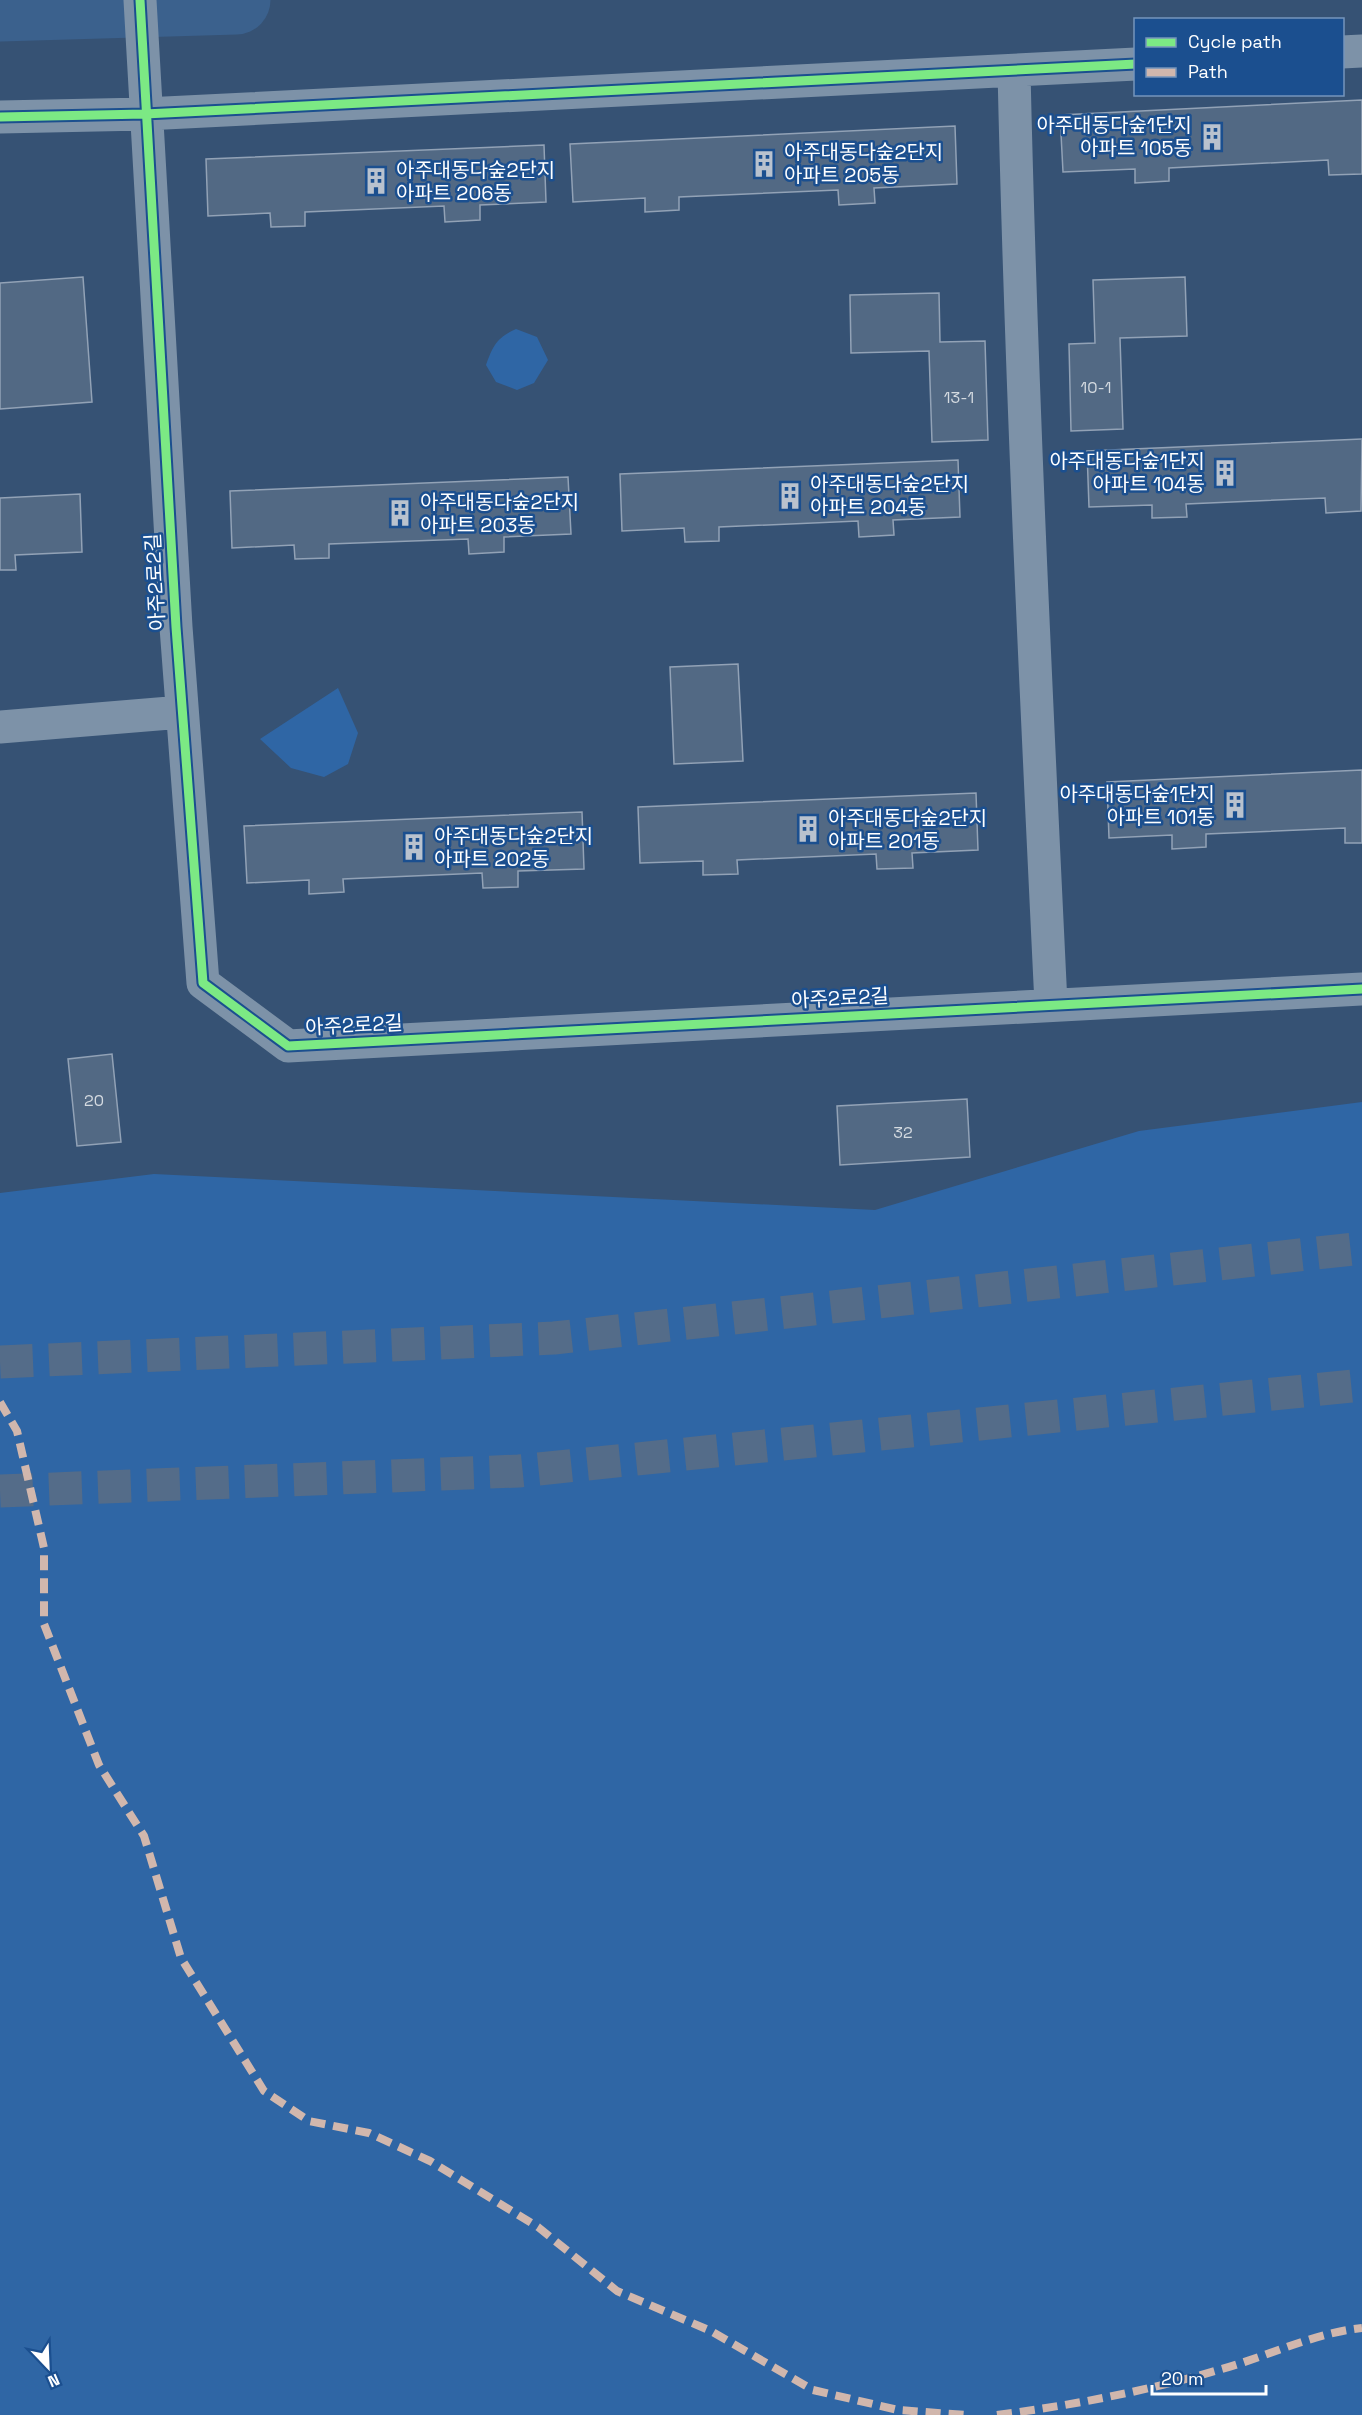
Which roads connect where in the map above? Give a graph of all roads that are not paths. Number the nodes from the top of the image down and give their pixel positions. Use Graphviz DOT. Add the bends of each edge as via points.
graph roads {
  1 [pos="140,0"];
  2 [pos="1362,51"];
  3 [pos="1344,52"];
  4 [pos="1134,64"];
  5 [pos="1014,71"];
  6 [pos="146,114"];
  7 [pos="0,117"];
  8 [pos="182,712"];
  9 [pos="0,727"];
  10 [pos="1362,989"];
  11 [pos="1051,1004"];
  1 -- 6 [label="street, 아주2로2길"];
  2 -- 3 [label="street"];
  4 -- 5 [label="street"];
  5 -- 6 [label="street"];
  5 -- 11 [label="street" via="1031,581"];
  6 -- 7 [label="street"];
  6 -- 8 [label="street, 아주2로2길"];
  8 -- 9 [label="street"];
  8 -- 11 [label="street, 아주2로2길" via="203,983 288,1047"];
  10 -- 11 [label="street, 아주2로2길"];
}
